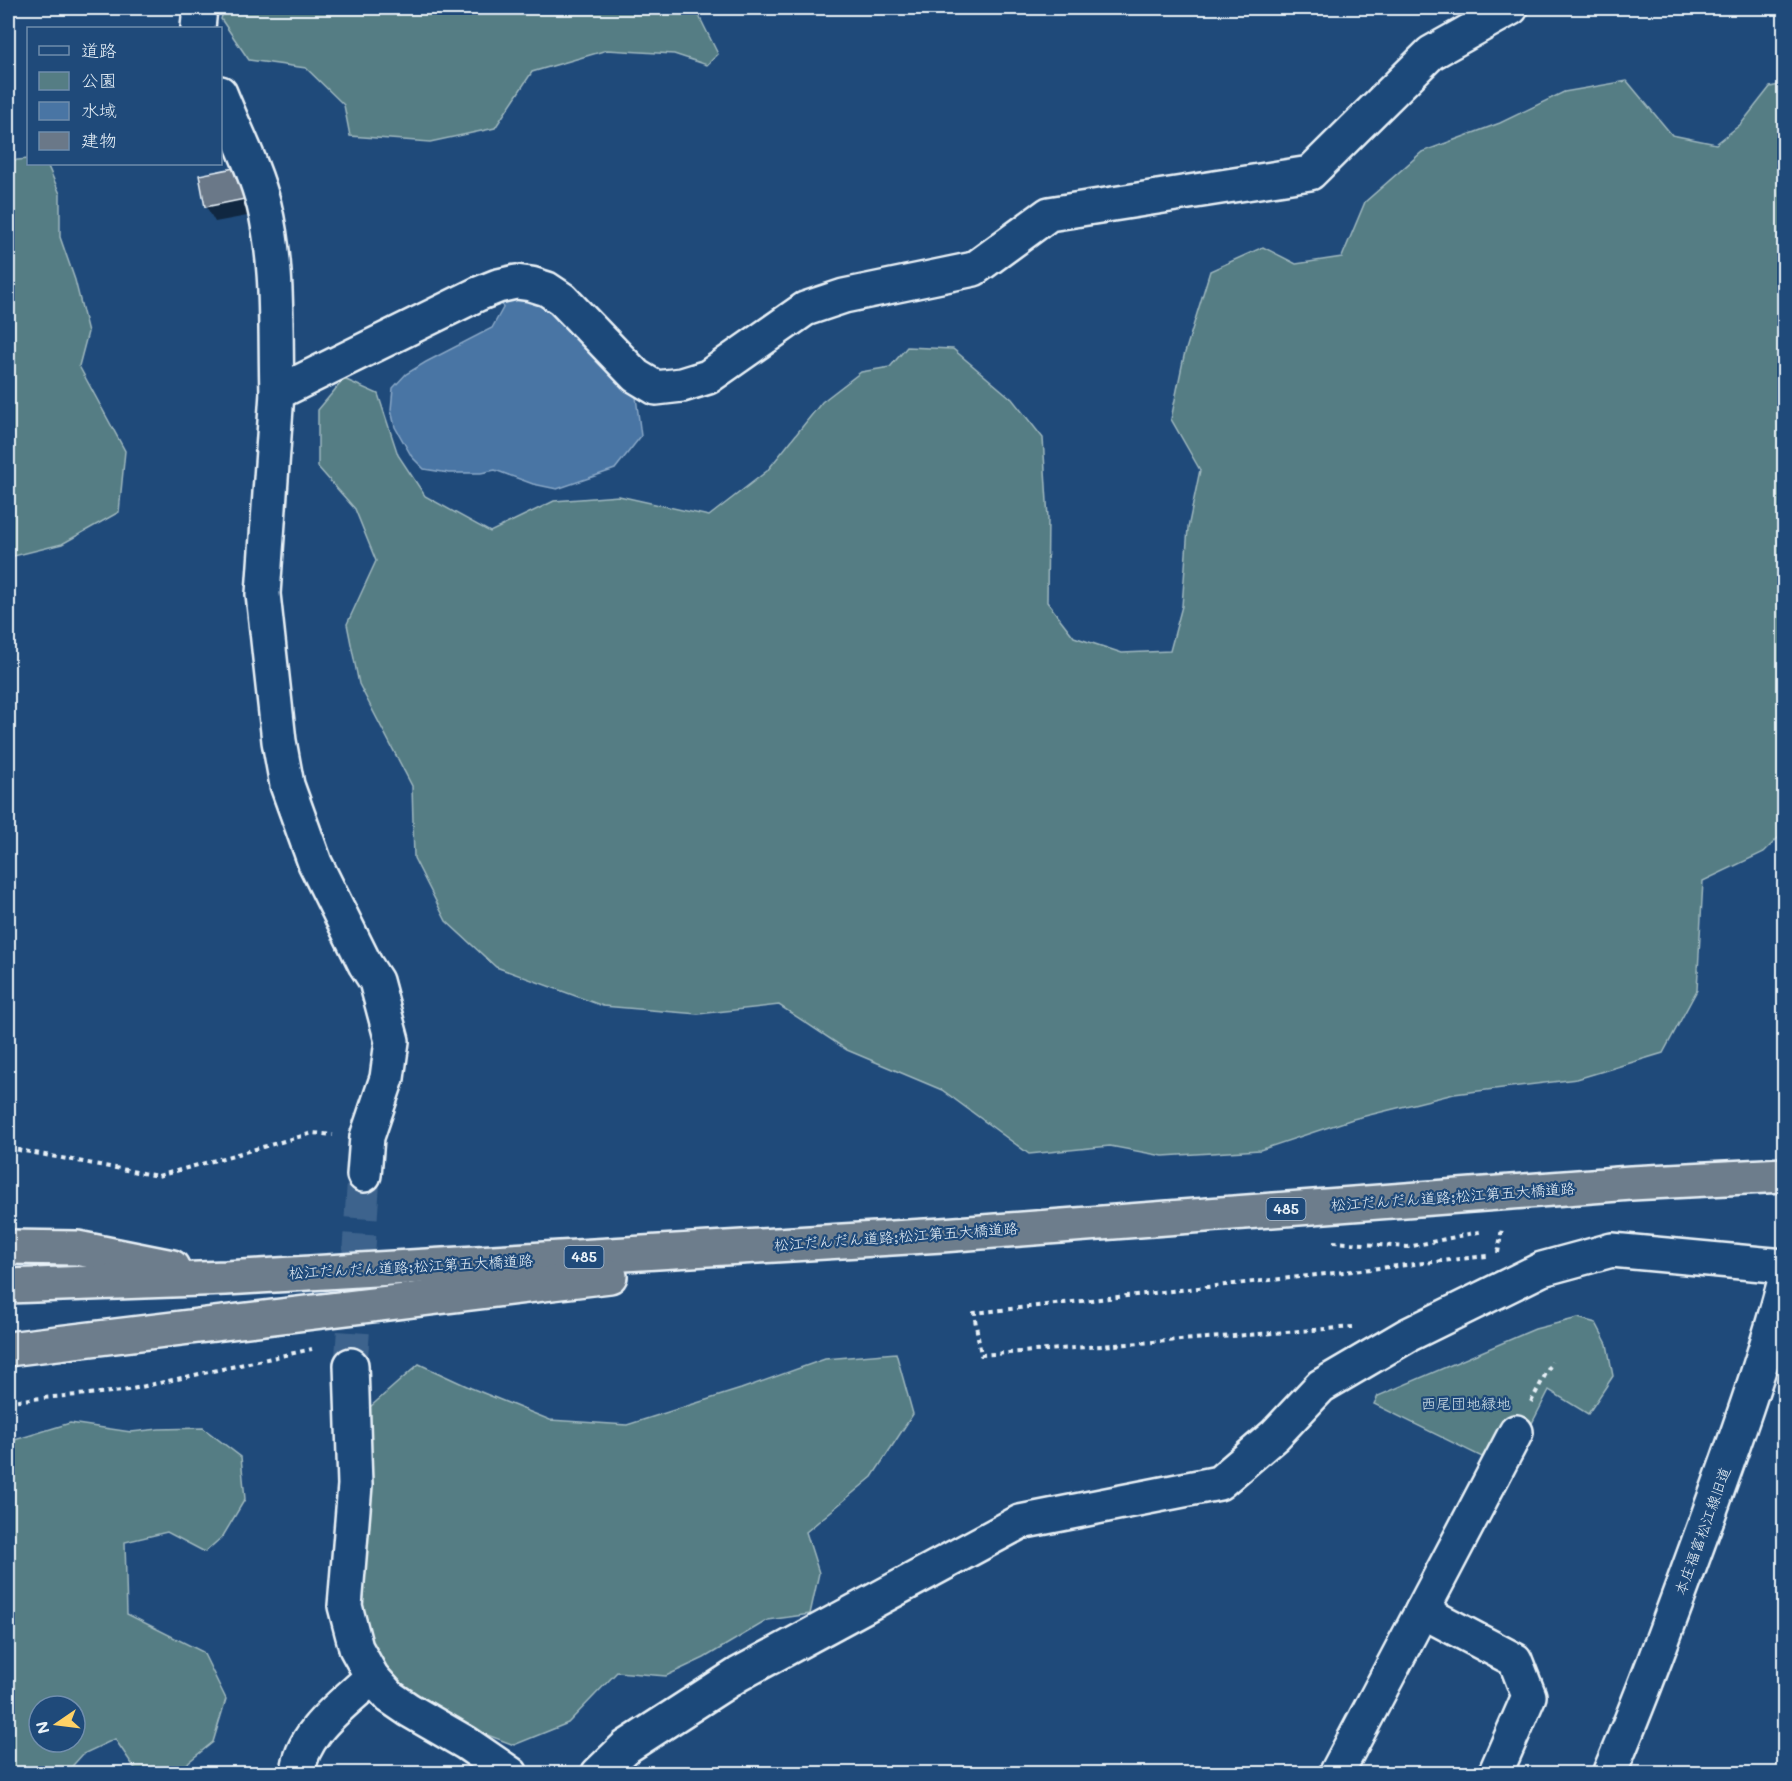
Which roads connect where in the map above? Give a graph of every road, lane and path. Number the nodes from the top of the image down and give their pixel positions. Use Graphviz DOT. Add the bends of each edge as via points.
graph roads {
  1 [pos="200,8"];
  2 [pos="1511,8"];
  3 [pos="198,27"];
  4 [pos="222,98"];
  5 [pos="277,393"];
  6 [pos="367,1137"];
  7 [pos="8,1148"];
  8 [pos="364,1175"];
  9 [pos="1785,1175"];
  10 [pos="1512,1225"];
  11 [pos="1502,1227"];
  12 [pos="942,1236"];
  13 [pos="1328,1242"];
  14 [pos="8,1247"];
  15 [pos="1785,1266"];
  16 [pos="226,1278"];
  17 [pos="1785,1284"];
  18 [pos="8,1286"];
  19 [pos="1408,1335"];
  20 [pos="318,1348"];
  21 [pos="8,1349"];
  22 [pos="1552,1362"];
  23 [pos="351,1365"];
  24 [pos="8,1401"];
  25 [pos="1516,1432"];
  26 [pos="1422,1611"];
  27 [pos="372,1677"];
  28 [pos="298,1773"];
  29 [pos="511,1773"];
  30 [pos="598,1773"];
  31 [pos="1336,1773"];
  32 [pos="1496,1773"];
  33 [pos="1609,1773"];
  1 -- 3 [label="street"];
  2 -- 5 [label="street" via="1431,52 1310,173 1049,214 974,269 844,296 805,309 708,377 656,388 636,376 562,299 547,289 516,282 478,294"];
  4 -- 5 [label="street" via="252,165 273,248"];
  5 -- 6 [label="street" via="263,594 279,741 287,785 315,863 376,981 392,1041 387,1078"];
  6 -- 7 [label="path" via="313,1133 158,1176"];
  6 -- 8 [label="street"];
  9 -- 12 [label="highway, 松江だんだん道路;松江第五大橋道路 / 485" via="1630,1183"];
  10 -- 11 [label="path"];
  11 -- 13 [label="path" via="1408,1247"];
  11 -- 19 [label="path" via="1498,1255 974,1313 981,1355 1362,1326"];
  12 -- 16 [label="highway, 松江だんだん道路;松江第五大橋道路 / 485"];
  12 -- 21 [label="highway"];
  14 -- 16 [label="highway" via="77,1248"];
  15 -- 19 [label="street" via="1612,1250 1542,1269"];
  16 -- 18 [label="highway, 松江だんだん道路;松江第五大橋道路 / 485"];
  17 -- 33 [label="street, 本庄福富松江線旧道" via="1736,1439"];
  19 -- 30 [label="street" via="1321,1386 1275,1435 1219,1483 1020,1522 739,1674 626,1748"];
  20 -- 24 [label="path" via="123,1391"];
  22 -- 25 [label="path"];
  23 -- 27 [label="street" via="355,1485 345,1606 356,1648"];
  25 -- 26 [label="street"];
  26 -- 31 [label="street"];
  26 -- 32 [label="street" via="1515,1660 1528,1696"];
  27 -- 28 [label="street" via="314,1731 300,1758"];
  27 -- 29 [label="street" via="390,1697"];
}
